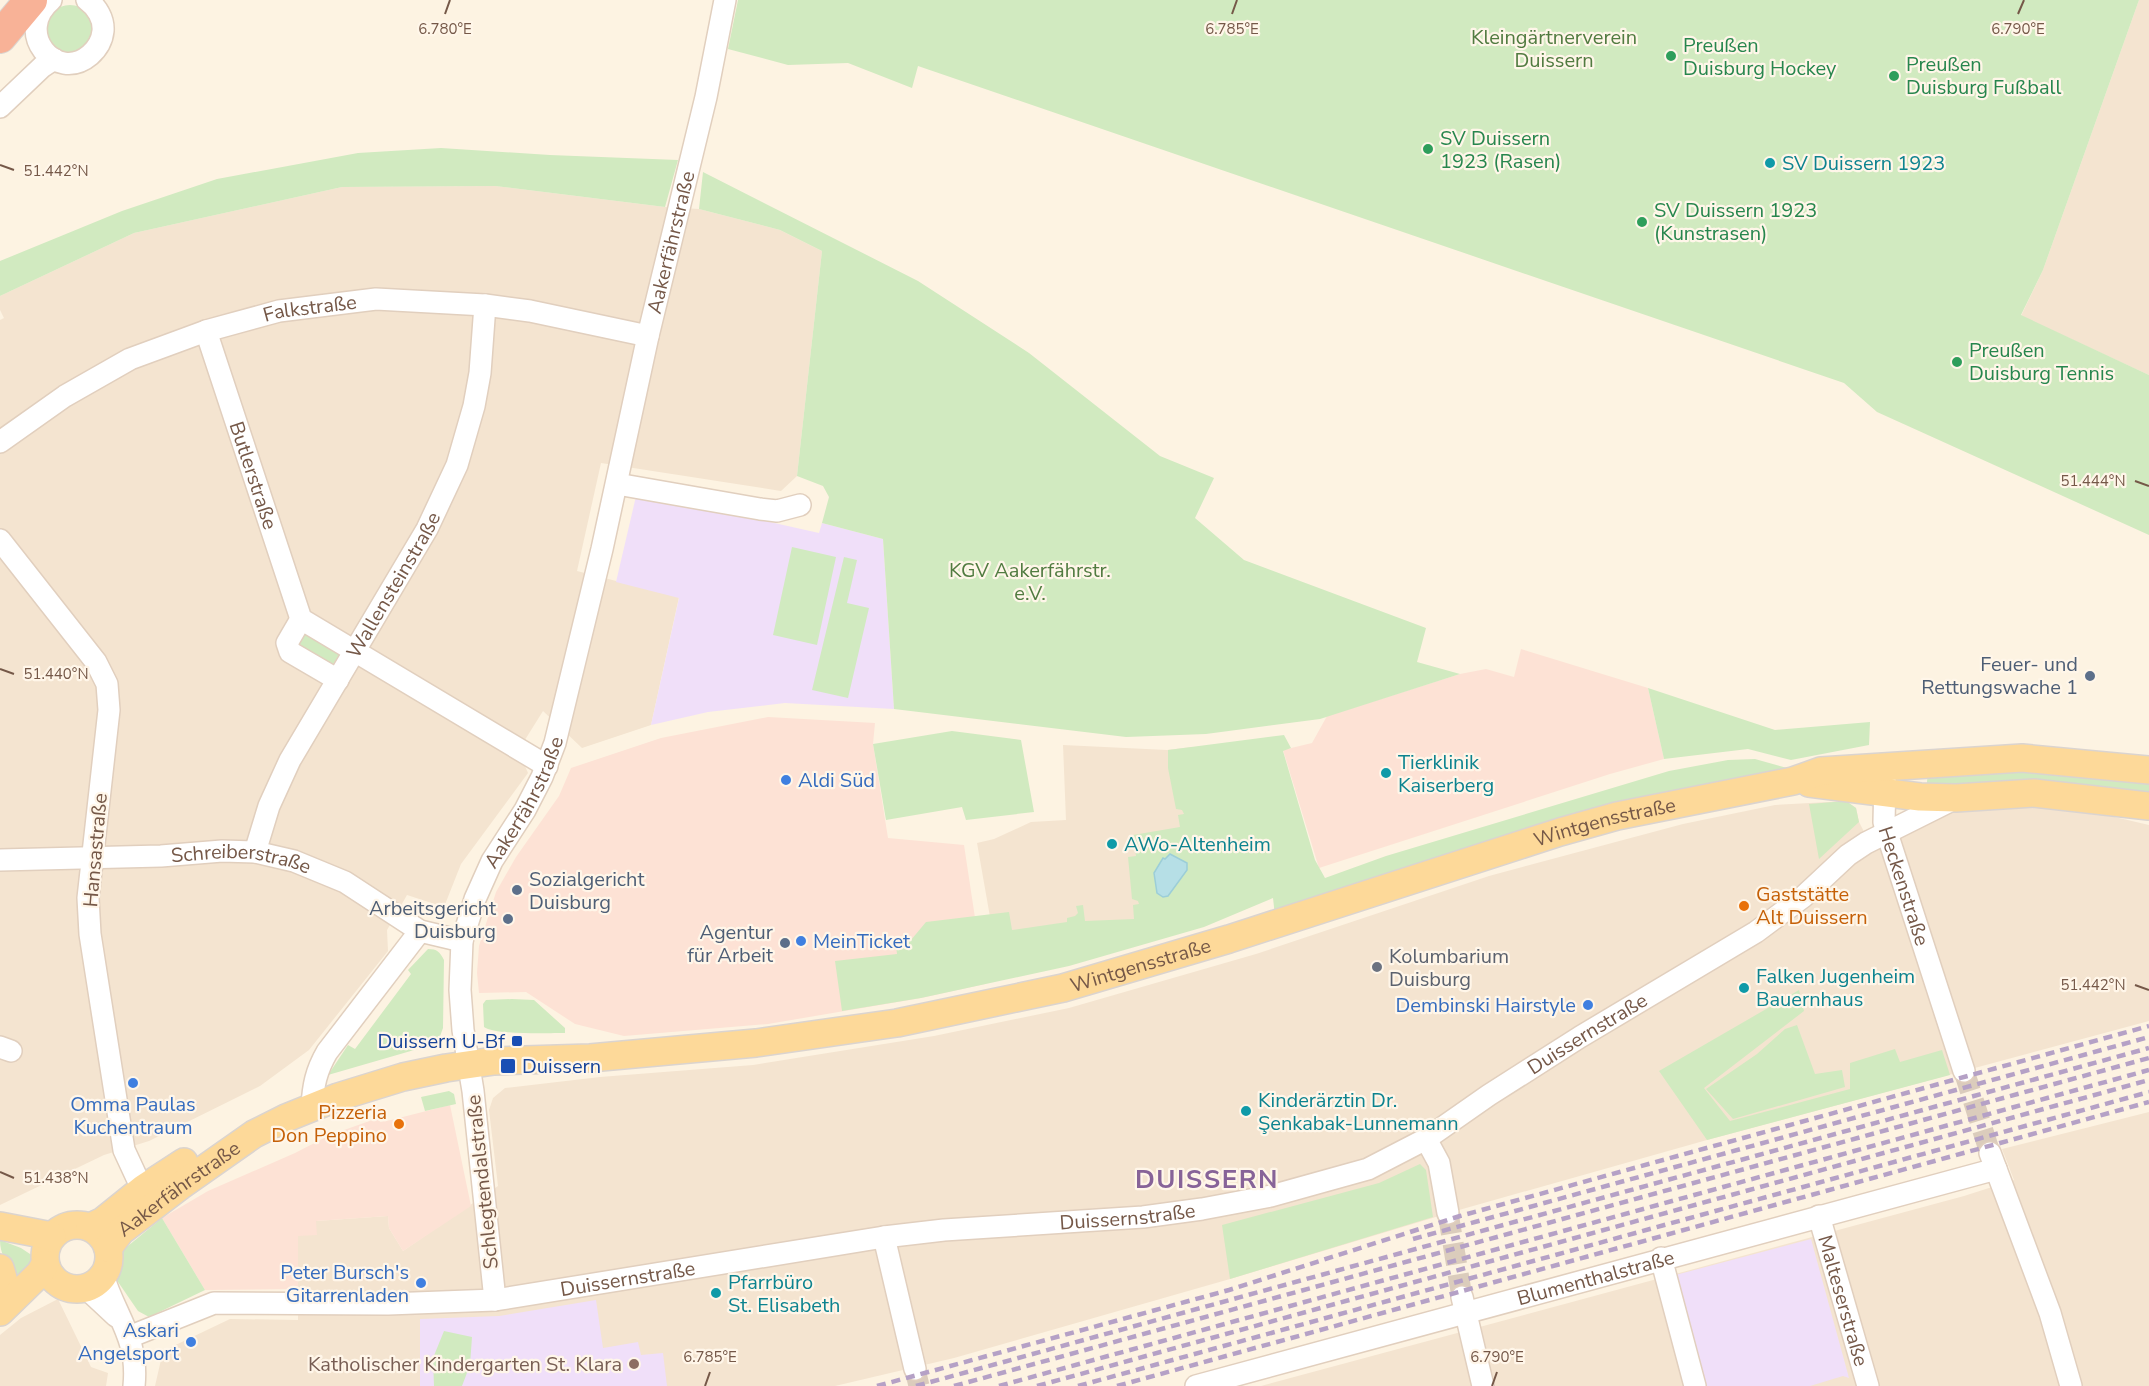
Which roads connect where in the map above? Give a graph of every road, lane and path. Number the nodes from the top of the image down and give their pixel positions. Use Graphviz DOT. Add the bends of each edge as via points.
graph roads {
  1 [pos="87,0"];
  2 [pos="725,0"];
  3 [pos="40,2"];
  4 [pos="0,37"];
  5 [pos="47,52"];
  6 [pos="0,97"];
  7 [pos="0,106"];
  8 [pos="485,304"];
  9 [pos="206,331"];
  10 [pos="648,336"];
  11 [pos="0,442"];
  12 [pos="617,484"];
  13 [pos="800,505"];
  14 [pos="0,540"];
  15 [pos="301,619"];
  16 [pos="355,652"];
  17 [pos="338,680"];
  18 [pos="547,766"];
  19 [pos="2149,770"];
  20 [pos="1885,779"];
  21 [pos="1956,798"];
  22 [pos="2149,806"];
  23 [pos="1887,833"];
  24 [pos="255,852"];
  25 [pos="93,858"];
  26 [pos="0,860"];
  27 [pos="420,932"];
  28 [pos="462,941"];
  29 [pos="469,1065"];
  30 [pos="1964,1071"];
  31 [pos="312,1096"];
  32 [pos="254,1134"];
  33 [pos="1426,1139"];
  34 [pos="144,1188"];
  35 [pos="1448,1213"];
  36 [pos="1819,1216"];
  37 [pos="89,1227"];
  38 [pos="0,1228"];
  39 [pos="884,1237"];
  40 [pos="108,1248"];
  41 [pos="1661,1258"];
  42 [pos="50,1260"];
  43 [pos="0,1268"];
  44 [pos="95,1281"];
  45 [pos="495,1300"];
  46 [pos="1463,1305"];
  47 [pos="0,1311"];
  48 [pos="127,1331"];
  49 [pos="915,1369"];
  50 [pos="134,1386"];
  51 [pos="1196,1386"];
  52 [pos="1483,1386"];
  53 [pos="1695,1386"];
  54 [pos="1868,1386"];
  55 [pos="2071,1386"];
  1 -- 5 [label="street" via="99,13 103,26 96,50 74,63 65,63"];
  2 -- 10 [label="street, Aakerfährstraße" via="706,97"];
  3 -- 4 [label="highway"];
  3 -- 5 [label="street" via="35,31"];
  5 -- 6 [label="street"];
  5 -- 7 [label="street" via="42,67"];
  8 -- 9 [label="street, Falkstraße" via="376,299 279,310"];
  8 -- 10 [label="street, Falkstraße"];
  8 -- 16 [label="street, Wallensteinstraße" via="480,373 457,465 427,529"];
  9 -- 11 [label="street, Falkstraße" via="130,359 65,396"];
  9 -- 15 [label="street, Butlerstraße"];
  10 -- 12 [label="street, Aakerfährstraße"];
  12 -- 13 [label="street" via="777,511"];
  12 -- 18 [label="street, Aakerfährstraße"];
  14 -- 25 [label="street, Hansastraße" via="96,662 107,684 109,710"];
  15 -- 16 [label="street"];
  15 -- 17 [label="street" via="287,643 290,652"];
  16 -- 17 [label="street, Wallensteinstraße"];
  16 -- 18 [label="street"];
  17 -- 24 [label="street, Wallensteinstraße" via="290,760 269,806"];
  18 -- 28 [label="street, Aakerfährstraße" via="525,810 492,861"];
  19 -- 20 [label="main road, Wintgensstraße" via="2022,758"];
  20 -- 21 [label="main road, Wintgensstraße"];
  20 -- 23 [label="street, Heckenstraße"];
  20 -- 29 [label="main road, Wintgensstraße" via="1821,771 1793,781 1617,816 1063,988 897,1023 756,1043"];
  21 -- 22 [label="main road, Wintgensstraße" via="2034,793"];
  21 -- 23 [label="street, Duissernstraße"];
  23 -- 30 [label="street, Heckenstraße"];
  23 -- 33 [label="street, Duissernstraße" via="1848,855 1803,897 1756,932 1580,1037"];
  24 -- 25 [label="street, Schreiberstraße"];
  24 -- 27 [label="street, Schreiberstraße" via="294,861 345,882"];
  25 -- 26 [label="street, Schreiberstraße"];
  25 -- 34 [label="street, Hansastraße" via="88,898 90,934 124,1150"];
  27 -- 28 [label="street, Schreiberstraße"];
  27 -- 31 [label="street" via="327,1052 318,1067"];
  28 -- 29 [label="street, Aakerfährstraße" via="460,990"];
  29 -- 31 [label="main road, Aakerfährstraße" via="403,1077 338,1097"];
  29 -- 45 [label="street, Schlegtendalstraße"];
  31 -- 32 [label="main road, Aakerfährstraße"];
  32 -- 34 [label="main road, Aakerfährstraße" via="200,1152"];
  32 -- 40 [label="main road, Aakerfährstraße" via="121,1231"];
  33 -- 35 [label="street" via="1439,1163"];
  33 -- 39 [label="street, Duissernstraße" via="1368,1169 1227,1205 1143,1217"];
  34 -- 37 [label="main road, Aakerfährstraße" via="103,1221"];
  36 -- 41 [label="street, Blumenthalstraße"];
  36 -- 54 [label="street, Malteserstraße"];
  36 -- 55 [label="street, Blumenthalstraße" via="1993,1161 2050,1313"];
  37 -- 40 [label="main road" via="98,1232"];
  37 -- 42 [label="main road" via="60,1229"];
  38 -- 42 [label="main road"];
  39 -- 45 [label="street, Duissernstraße"];
  39 -- 49 [label="street"];
  40 -- 44 [label="main road" via="108,1266"];
  41 -- 46 [label="street, Blumenthalstraße"];
  41 -- 53 [label="street"];
  42 -- 44 [label="main road" via="77,1289"];
  42 -- 47 [label="main road"];
  43 -- 47 [label="main road" via="6,1287"];
  44 -- 48 [label="street"];
  45 -- 48 [label="street, Duissernstraße" via="214,1303"];
  46 -- 51 [label="street, Blumenthalstraße"];
  46 -- 52 [label="street"];
  48 -- 50 [label="street" via="136,1368"];
}
